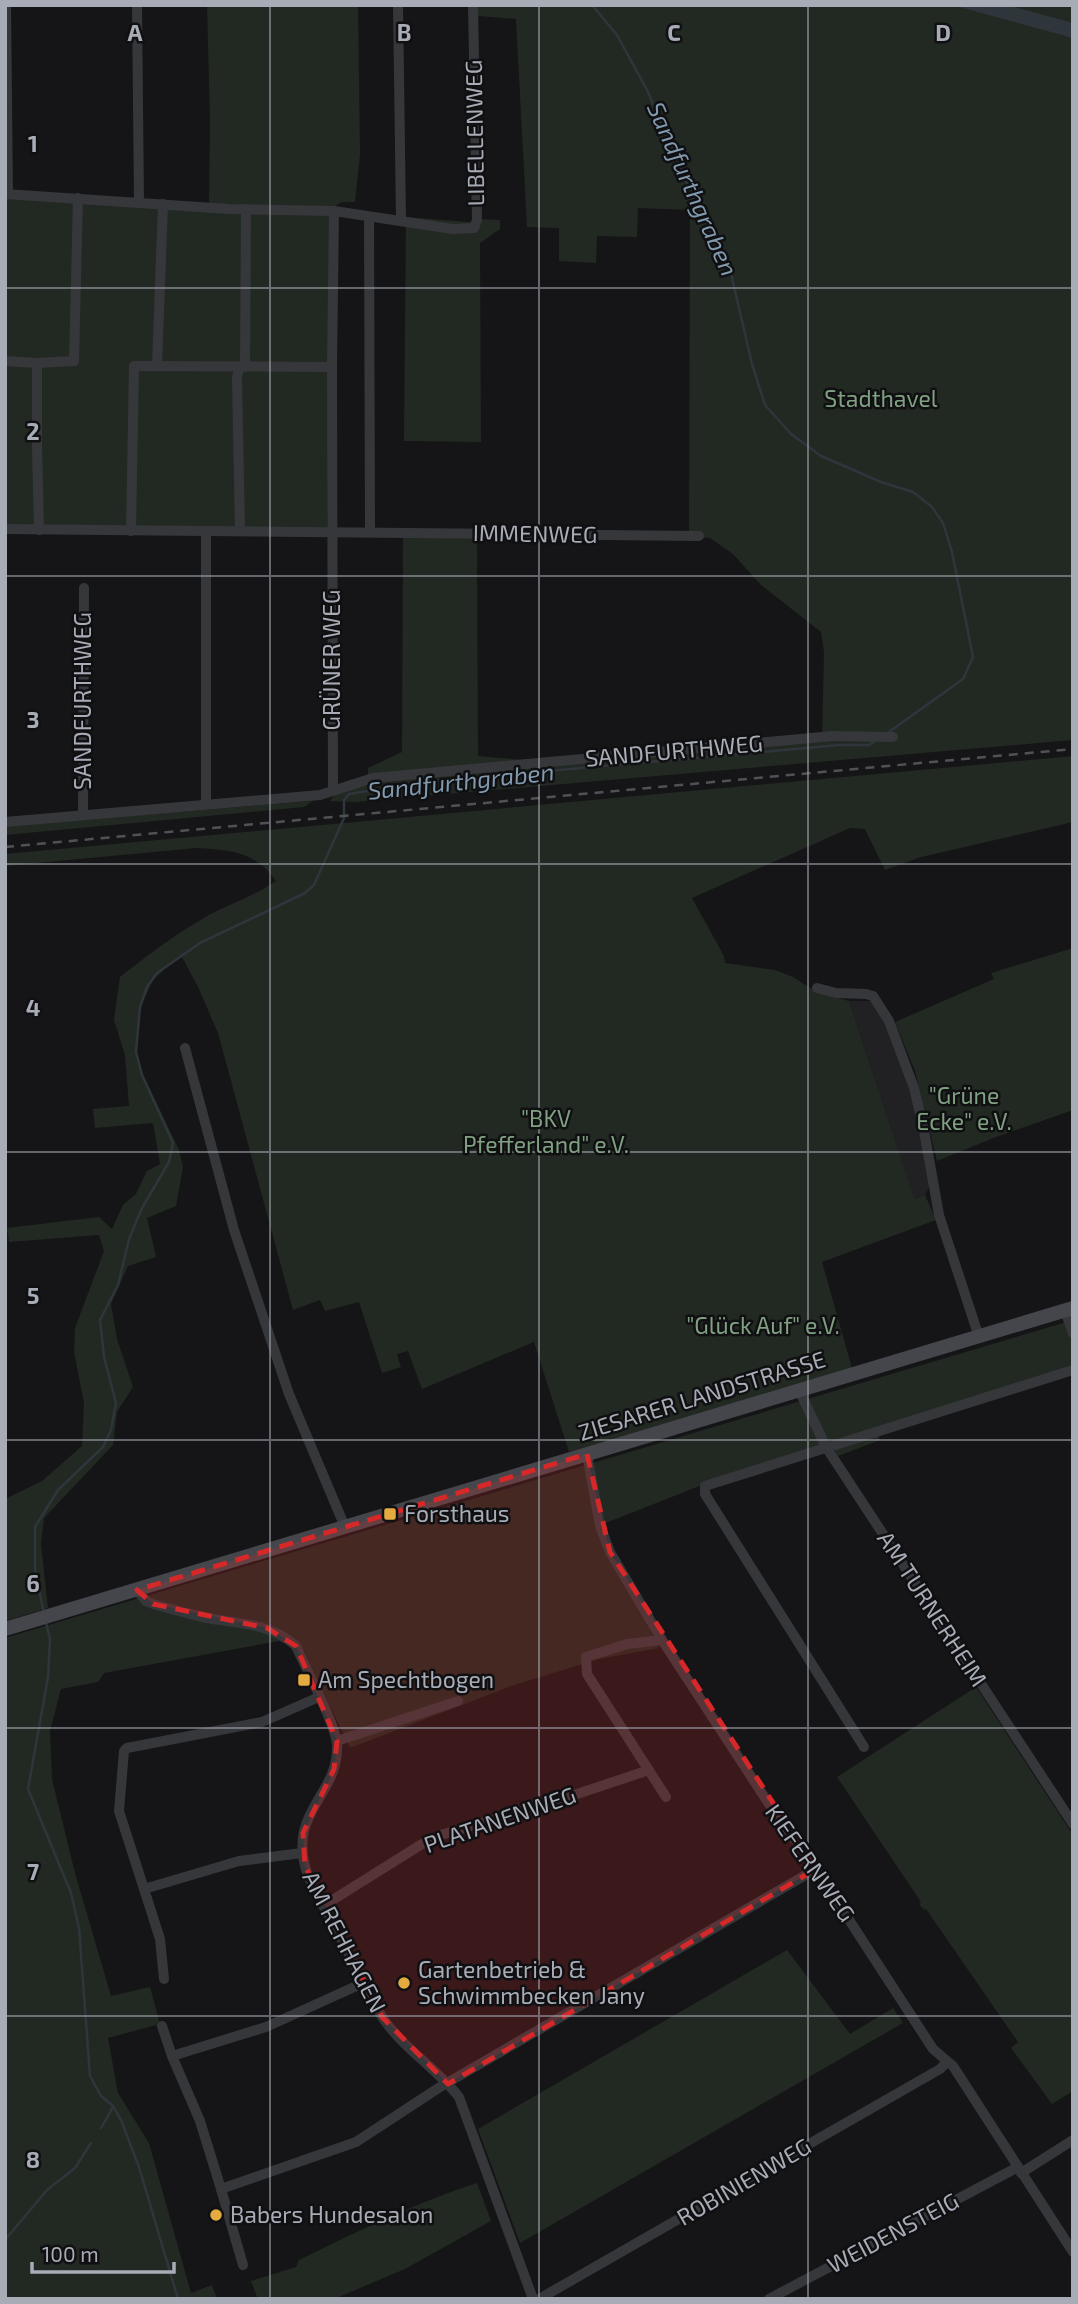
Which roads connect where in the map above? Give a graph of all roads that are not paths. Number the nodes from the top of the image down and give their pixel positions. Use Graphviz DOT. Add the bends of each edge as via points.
graph roads {
  1 [pos="6,5"];
  2 [pos="137,5"];
  3 [pos="398,5"];
  4 [pos="473,5"];
  5 [pos="7,194"];
  6 [pos="78,198"];
  7 [pos="139,203"];
  8 [pos="163,204"];
  9 [pos="246,209"];
  10 [pos="334,211"];
  11 [pos="369,217"];
  12 [pos="401,220"];
  13 [pos="5,361"];
  14 [pos="37,363"];
  15 [pos="157,365"];
  16 [pos="242,367"];
  17 [pos="332,367"];
  18 [pos="5,529"];
  19 [pos="39,530"];
  20 [pos="131,531"];
  21 [pos="206,531"];
  22 [pos="240,531"];
  23 [pos="332,532"];
  24 [pos="370,532"];
  25 [pos="699,536"];
  26 [pos="84,588"];
  27 [pos="893,737"];
  28 [pos="333,789"];
  29 [pos="206,803"];
  30 [pos="83,815"];
  31 [pos="5,822"];
  32 [pos="817,988"];
  33 [pos="186,1048"];
  34 [pos="1069,1310"];
  35 [pos="1073,1334"];
  36 [pos="979,1337"];
  37 [pos="1073,1370"];
  38 [pos="799,1390"];
  39 [pos="826,1447"];
  40 [pos="587,1454"];
  41 [pos="345,1527"];
  42 [pos="137,1590"];
  43 [pos="5,1629"];
  44 [pos="662,1640"];
  45 [pos="319,1697"];
  46 [pos="458,1701"];
  47 [pos="337,1741"];
  48 [pos="864,1746"];
  49 [pos="649,1770"];
  50 [pos="666,1797"];
  51 [pos="1073,1824"];
  52 [pos="302,1853"];
  53 [pos="816,1869"];
  54 [pos="144,1889"];
  55 [pos="323,1906"];
  56 [pos="164,1979"];
  57 [pos="363,1983"];
  58 [pos="162,2026"];
  59 [pos="172,2056"];
  60 [pos="947,2062"];
  61 [pos="448,2084"];
  62 [pos="1073,2140"];
  63 [pos="1020,2170"];
  64 [pos="221,2189"];
  65 [pos="1073,2252"];
  66 [pos="243,2265"];
  67 [pos="533,2299"];
  68 [pos="539,2299"];
  69 [pos="769,2299"];
  1 -- 5 [label="street, LIBELLENWEG"];
  2 -- 7 [label="street"];
  3 -- 12 [label="street"];
  4 -- 12 [label="street, LIBELLENWEG" via="477,220 474,228 464,229"];
  5 -- 6 [label="street, LIBELLENWEG"];
  6 -- 7 [label="street, LIBELLENWEG"];
  6 -- 14 [label="street" via="75,357 71,362"];
  7 -- 8 [label="street, LIBELLENWEG"];
  8 -- 9 [label="street, LIBELLENWEG"];
  8 -- 15 [label="street"];
  9 -- 10 [label="street, LIBELLENWEG"];
  9 -- 16 [label="street"];
  10 -- 11 [label="street, LIBELLENWEG"];
  10 -- 17 [label="street"];
  11 -- 12 [label="street, LIBELLENWEG"];
  11 -- 24 [label="street"];
  13 -- 14 [label="street"];
  14 -- 19 [label="street"];
  15 -- 16 [label="street"];
  15 -- 20 [label="street" via="134,366"];
  16 -- 17 [label="street"];
  16 -- 22 [label="street" via="237,378"];
  17 -- 23 [label="street"];
  18 -- 19 [label="street, IMMENWEG"];
  19 -- 20 [label="street, IMMENWEG"];
  20 -- 21 [label="street, IMMENWEG"];
  21 -- 22 [label="street, IMMENWEG"];
  21 -- 29 [label="street"];
  22 -- 23 [label="street, IMMENWEG"];
  23 -- 24 [label="street, IMMENWEG"];
  23 -- 28 [label="street, GRÜNER WEG"];
  24 -- 25 [label="street, IMMENWEG"];
  26 -- 30 [label="street, SANDFURTHWEG"];
  27 -- 28 [label="street, SANDFURTHWEG" via="834,736 373,778"];
  28 -- 29 [label="street, SANDFURTHWEG" via="320,794"];
  29 -- 30 [label="street, SANDFURTHWEG"];
  30 -- 31 [label="street, SANDFURTHWEG"];
  32 -- 36 [label="street" via="873,996 889,1021 914,1088 939,1214"];
  33 -- 41 [label="street" via="234,1230 289,1394"];
  34 -- 35 [label="street"];
  34 -- 36 [label="main road, ZIESARER LANDSTRASSE"];
  36 -- 38 [label="main road, ZIESARER LANDSTRASSE"];
  37 -- 39 [label="street"];
  38 -- 39 [label="street, AM TURNERHEIM"];
  38 -- 40 [label="main road, ZIESARER LANDSTRASSE"];
  39 -- 48 [label="street" via="705,1486 705,1494"];
  39 -- 51 [label="street, AM TURNERHEIM"];
  40 -- 41 [label="main road, ZIESARER LANDSTRASSE"];
  40 -- 44 [label="street, KIEFERNWEG" via="604,1539"];
  41 -- 42 [label="main road, ZIESARER LANDSTRASSE"];
  42 -- 43 [label="main road, ZIESARER LANDSTRASSE"];
  42 -- 45 [label="street" via="153,1604 246,1623 284,1636 296,1646"];
  44 -- 49 [label="street" via="628,1644 586,1657 587,1674"];
  44 -- 53 [label="street, KIEFERNWEG"];
  45 -- 47 [label="street"];
  45 -- 54 [label="street" via="262,1722 124,1751 119,1811"];
  46 -- 47 [label="street"];
  47 -- 52 [label="street, AM REHHAGEN" via="334,1769 306,1822"];
  49 -- 50 [label="street"];
  49 -- 55 [label="street, PLATANENWEG" via="441,1835"];
  52 -- 54 [label="street" via="239,1861"];
  52 -- 55 [label="street, AM REHHAGEN"];
  53 -- 60 [label="street, KIEFERNWEG" via="933,2049"];
  53 -- 61 [label="street"];
  54 -- 56 [label="street" via="160,1938"];
  55 -- 57 [label="street, AM REHHAGEN"];
  57 -- 59 [label="street" via="266,2027"];
  57 -- 61 [label="street, AM REHHAGEN" via="390,2028"];
  58 -- 59 [label="street"];
  59 -- 64 [label="street" via="200,2121"];
  60 -- 63 [label="street, KIEFERNWEG"];
  60 -- 68 [label="street, ROBINIENWEG"];
  61 -- 64 [label="street" via="356,2142"];
  61 -- 67 [label="street, AM REHHAGEN" via="459,2097"];
  62 -- 63 [label="street, WEIDENSTEIG"];
  63 -- 65 [label="street, KIEFERNWEG"];
  63 -- 69 [label="street, WEIDENSTEIG"];
  64 -- 66 [label="street"];
}
